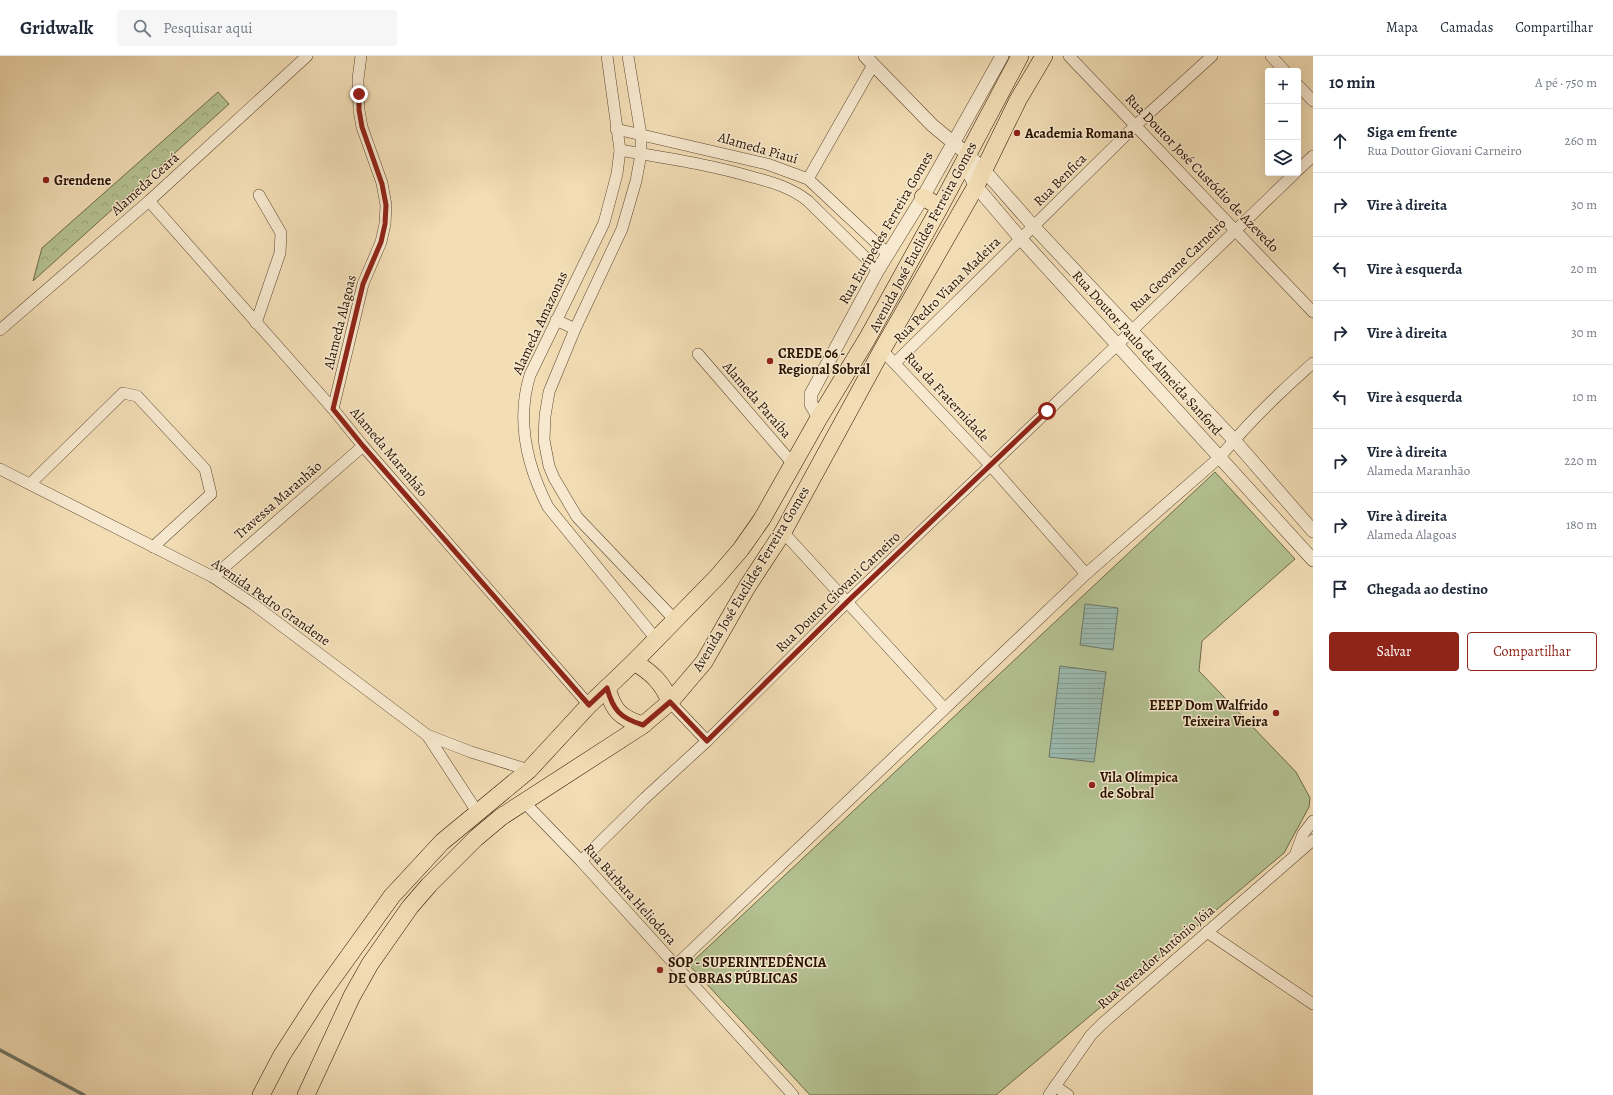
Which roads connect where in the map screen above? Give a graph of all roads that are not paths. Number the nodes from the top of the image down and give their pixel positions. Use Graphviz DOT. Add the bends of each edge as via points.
graph roads {
  1 [pos="307,56"];
  2 [pos="361,56"];
  3 [pos="607,56"];
  4 [pos="628,56"];
  5 [pos="1002,56"];
  6 [pos="1020,56"];
  7 [pos="1044,56"];
  8 [pos="1069,56"];
  9 [pos="1212,56"];
  10 [pos="1271,56"];
  11 [pos="869,60"];
  12 [pos="1282,68"];
  13 [pos="1301,88"];
  14 [pos="1313,101"];
  15 [pos="1136,126"];
  16 [pos="616,129"];
  17 [pos="642,135"];
  18 [pos="953,142"];
  19 [pos="620,150"];
  20 [pos="642,154"];
  21 [pos="1313,156"];
  22 [pos="965,159"];
  23 [pos="1301,167"];
  24 [pos="984,170"];
  25 [pos="1292,176"];
  26 [pos="808,179"];
  27 [pos="976,186"];
  28 [pos="259,195"];
  29 [pos="924,197"];
  30 [pos="149,201"];
  31 [pos="940,207"];
  32 [pos="1034,227"];
  33 [pos="1236,230"];
  34 [pos="1021,239"];
  35 [pos="888,254"];
  36 [pos="878,270"];
  37 [pos="1313,312"];
  38 [pos="556,320"];
  39 [pos="256,323"];
  40 [pos="575,329"];
  41 [pos="0,330"];
  42 [pos="1132,331"];
  43 [pos="1117,345"];
  44 [pos="882,350"];
  45 [pos="698,354"];
  46 [pos="895,363"];
  47 [pos="1313,363"];
  48 [pos="333,409"];
  49 [pos="819,418"];
  50 [pos="1234,440"];
  51 [pos="363,446"];
  52 [pos="546,452"];
  53 [pos="528,454"];
  54 [pos="1220,457"];
  55 [pos="793,464"];
  56 [pos="991,466"];
  57 [pos="0,469"];
  58 [pos="30,484"];
  59 [pos="567,502"];
  60 [pos="548,507"];
  61 [pos="1313,531"];
  62 [pos="783,532"];
  63 [pos="153,547"];
  64 [pos="1313,560"];
  65 [pos="1086,574"];
  66 [pos="213,577"];
  67 [pos="847,602"];
  68 [pos="675,620"];
  69 [pos="656,639"];
  70 [pos="634,662"];
  71 [pos="607,688"];
  72 [pos="670,702"];
  73 [pos="589,705"];
  74 [pos="944,708"];
  75 [pos="643,725"];
  76 [pos="427,735"];
  77 [pos="707,741"];
  78 [pos="529,770"];
  79 [pos="524,802"];
  80 [pos="478,813"];
  81 [pos="1313,821"];
  82 [pos="1313,840"];
  83 [pos="1296,854"];
  84 [pos="581,861"];
  85 [pos="1207,932"];
  86 [pos="675,966"];
  87 [pos="1313,1004"];
  88 [pos="1052,1091"];
  89 [pos="261,1095"];
  90 [pos="306,1095"];
  91 [pos="793,1095"];
  92 [pos="1068,1095"];
  1 -- 30 [label="street, Alameda Ceará"];
  2 -- 48 [label="street, Alameda Alagoas" via="358,79 359,110 386,205 381,242 363,284"];
  3 -- 16 [label="street, Alameda Amazonas"];
  4 -- 17 [label="street"];
  5 -- 18 [label="street, Rua Eurípedes Ferreira Gomes"];
  6 -- 22 [label="main road, Avenida José Euclides Ferreira Gomes"];
  7 -- 24 [label="main road, Avenida José Euclides Ferreira Gomes" via="1018,100"];
  8 -- 15 [label="street, Rua Doutor José Custódio de Azevedo"];
  9 -- 15 [label="street, Rua Benfica"];
  10 -- 12 [label="street"];
  11 -- 18 [label="street"];
  11 -- 26 [label="street"];
  13 -- 14 [label="street"];
  15 -- 32 [label="street, Rua Benfica"];
  15 -- 33 [label="street, Rua Doutor José Custódio de Azevedo"];
  16 -- 17 [label="street, Alameda Piauí"];
  16 -- 19 [label="street, Alameda Amazonas"];
  17 -- 20 [label="street"];
  17 -- 26 [label="street, Alameda Piauí" via="767,164"];
  18 -- 22 [label="street, Rua Doutor Paulo de Almeida Sanford"];
  18 -- 29 [label="street, Rua Eurípedes Ferreira Gomes"];
  19 -- 20 [label="street, Alameda Piauí"];
  19 -- 38 [label="street, Alameda Amazonas" via="617,174 604,223"];
  20 -- 36 [label="street, Alameda Piauí" via="722,168 799,194"];
  20 -- 40 [label="street" via="622,229"];
  21 -- 23 [label="street"];
  22 -- 24 [label="street, Rua Doutor Paulo de Almeida Sanford"];
  22 -- 27 [label="street, Rua Doutor Paulo de Almeida Sanford"];
  22 -- 31 [label="main road, Avenida José Euclides Ferreira Gomes"];
  24 -- 27 [label="main road, Avenida José Euclides Ferreira Gomes"];
  24 -- 32 [label="street, Rua Doutor Paulo de Almeida Sanford"];
  25 -- 33 [label="street, Rua Geovane Carneiro"];
  26 -- 35 [label="street, Alameda Piauí"];
  27 -- 34 [label="street, Rua Doutor Paulo de Almeida Sanford"];
  27 -- 44 [label="main road, Avenida José Euclides Ferreira Gomes"];
  28 -- 39 [label="street" via="281,233 280,254"];
  29 -- 31 [label="main road"];
  29 -- 35 [label="street, Rua Eurípedes Ferreira Gomes"];
  30 -- 39 [label="street, Alameda Maranhão"];
  30 -- 41 [label="street, Alameda Ceará"];
  31 -- 49 [label="main road, Avenida José Euclides Ferreira Gomes" via="867,339"];
  32 -- 34 [label="street, Rua Benfica"];
  32 -- 42 [label="street, Rua Doutor Paulo de Almeida Sanford"];
  33 -- 37 [label="street, Rua Doutor José Custódio de Azevedo"];
  33 -- 42 [label="street, Rua Geovane Carneiro"];
  34 -- 43 [label="street, Rua Doutor Paulo de Almeida Sanford"];
  34 -- 46 [label="street, Rua Pedro Viana Madeira"];
  35 -- 36 [label="street, Rua Eurípedes Ferreira Gomes"];
  36 -- 49 [label="street, Rua Eurípedes Ferreira Gomes" via="811,394 811,404"];
  38 -- 40 [label="street"];
  38 -- 53 [label="street, Alameda Amazonas" via="534,364 526,389 523,417"];
  39 -- 48 [label="street, Alameda Maranhão"];
  40 -- 52 [label="street" via="549,392"];
  42 -- 43 [label="street, Rua Geovane Carneiro"];
  42 -- 50 [label="street, Rua Doutor Paulo de Almeida Sanford"];
  43 -- 54 [label="street, Rua Doutor Paulo de Almeida Sanford"];
  43 -- 56 [label="street, Rua Doutor Giovani Carneiro"];
  44 -- 46 [label="street, Rua da Fraternidade"];
  44 -- 62 [label="main road, Avenida José Euclides Ferreira Gomes"];
  45 -- 55 [label="street, Alameda Paraíba"];
  46 -- 56 [label="street, Rua da Fraternidade"];
  47 -- 50 [label="street"];
  48 -- 51 [label="street, Alameda Maranhão"];
  49 -- 55 [label="main road, Avenida José Euclides Ferreira Gomes"];
  50 -- 54 [label="street"];
  50 -- 61 [label="street, Rua Doutor Paulo de Almeida Sanford"];
  51 -- 66 [label="street, Travessa Maranhão"];
  51 -- 73 [label="street, Alameda Maranhão"];
  52 -- 53 [label="street"];
  52 -- 59 [label="street" via="554,478"];
  53 -- 60 [label="street, Alameda Amazonas" via="538,488"];
  54 -- 64 [label="street, Rua Doutor Paulo de Almeida Sanford"];
  54 -- 65 [label="street"];
  55 -- 68 [label="main road, Avenida José Euclides Ferreira Gomes" via="762,519 741,549"];
  56 -- 65 [label="street, Rua da Fraternidade"];
  56 -- 67 [label="street, Rua Doutor Giovani Carneiro"];
  57 -- 58 [label="street, Avenida Pedro Grandene"];
  58 -- 63 [label="street, Avenida Pedro Grandene"];
  58 -- 63 [label="street" via="123,394 137,396 205,469 211,494"];
  59 -- 60 [label="street"];
  59 -- 68 [label="street" via="577,517"];
  60 -- 69 [label="street, Alameda Amazonas"];
  62 -- 67 [label="street"];
  62 -- 72 [label="main road, Avenida José Euclides Ferreira Gomes" via="747,587 704,662"];
  63 -- 66 [label="street, Avenida Pedro Grandene"];
  65 -- 74 [label="street"];
  66 -- 76 [label="street, Avenida Pedro Grandene" via="253,604"];
  67 -- 74 [label="street"];
  67 -- 77 [label="street, Rua Doutor Giovani Carneiro"];
  68 -- 69 [label="main road, Avenida José Euclides Ferreira Gomes"];
  69 -- 70 [label="main road, Avenida José Euclides Ferreira Gomes"];
  70 -- 71 [label="main road, Avenida José Euclides Ferreira Gomes"];
  70 -- 72 [label="main road" via="656,677"];
  71 -- 73 [label="main road, Avenida José Euclides Ferreira Gomes"];
  71 -- 75 [label="main road" via="619,714 629,721"];
  72 -- 75 [label="main road, Avenida José Euclides Ferreira Gomes"];
  72 -- 77 [label="street"];
  73 -- 78 [label="main road, Avenida José Euclides Ferreira Gomes"];
  74 -- 86 [label="street"];
  75 -- 79 [label="main road, Avenida José Euclides Ferreira Gomes"];
  76 -- 78 [label="street, Avenida Pedro Grandene"];
  76 -- 80 [label="street, Avenida Pedro Grandene"];
  77 -- 84 [label="street, Rua Doutor Giovani Carneiro"];
  78 -- 80 [label="main road, Avenida José Euclides Ferreira Gomes"];
  79 -- 84 [label="street, Rua Bárbara Heliodora"];
  79 -- 90 [label="main road, Avenida José Euclides Ferreira Gomes" via="476,838 410,907 370,964 352,996"];
  80 -- 89 [label="main road, Avenida José Euclides Ferreira Gomes" via="442,842 392,896 320,996 282,1055"];
  81 -- 83 [label="street, Rua Vereador Antônio Jóia" via="1303,834"];
  82 -- 83 [label="street, Rua Vereador Antônio Jóia"];
  83 -- 85 [label="street, Rua Vereador Antônio Jóia"];
  84 -- 86 [label="street, Rua Bárbara Heliodora"];
  85 -- 87 [label="street"];
  85 -- 88 [label="street, Rua Vereador Antônio Jóia" via="1103,1022"];
  86 -- 91 [label="street, Rua Bárbara Heliodora"];
  88 -- 92 [label="street"];
}
